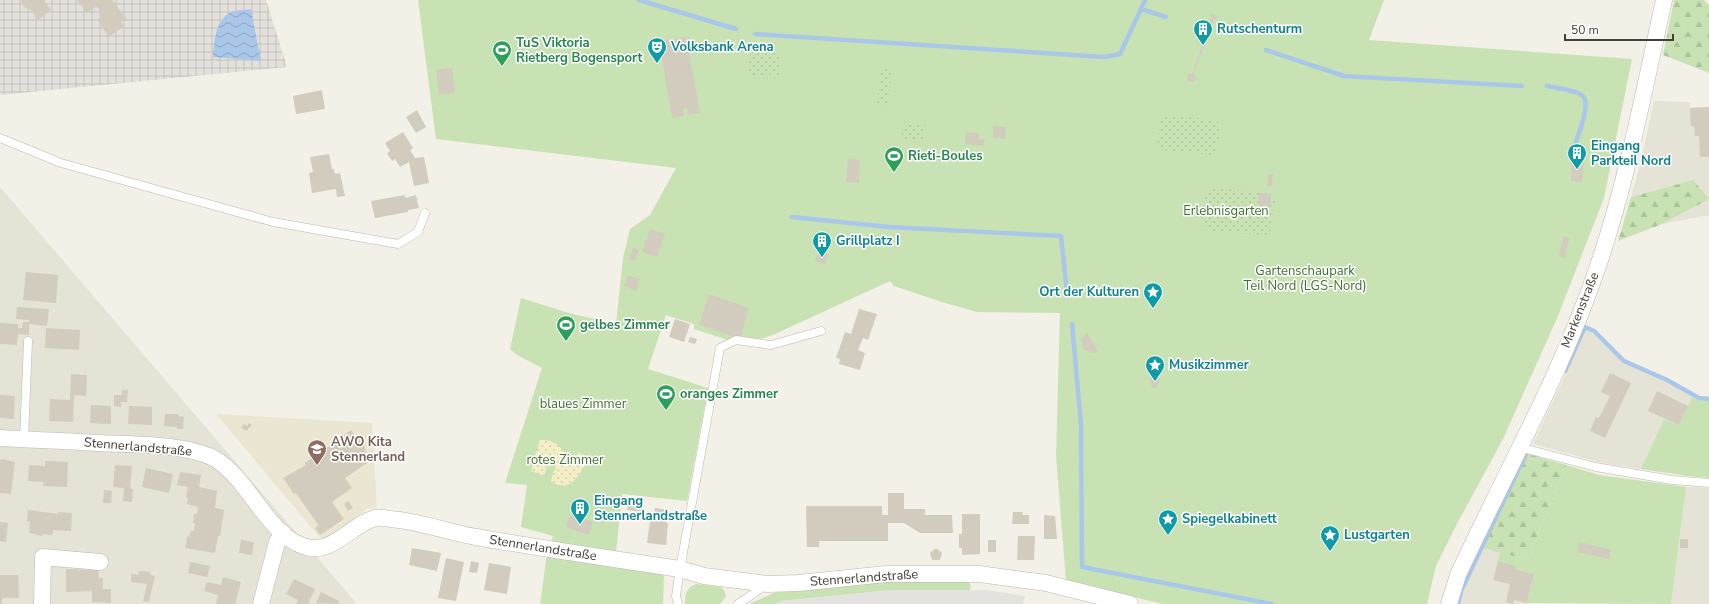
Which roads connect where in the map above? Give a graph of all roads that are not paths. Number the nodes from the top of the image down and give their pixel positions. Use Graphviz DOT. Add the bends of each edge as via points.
graph roads {
  1 [pos="1664,0"];
  2 [pos="0,138"];
  3 [pos="425,213"];
  4 [pos="821,331"];
  5 [pos="28,340"];
  6 [pos="0,438"];
  7 [pos="24,439"];
  8 [pos="1519,447"];
  9 [pos="1709,483"];
  10 [pos="283,533"];
  11 [pos="100,562"];
  12 [pos="680,569"];
  13 [pos="768,584"];
  14 [pos="42,604"];
  15 [pos="261,604"];
  16 [pos="678,604"];
  17 [pos="738,604"];
  18 [pos="1130,604"];
  19 [pos="1449,604"];
  1 -- 8 [label="street, Markenstraße" via="1630,155 1597,269 1575,326"];
  2 -- 3 [label="lane" via="61,163 273,222 398,244 418,232"];
  4 -- 12 [label="lane" via="771,345 736,340 720,348"];
  5 -- 7 [label="lane"];
  6 -- 7 [label="street, Stennerlandstraße"];
  7 -- 10 [label="street, Stennerlandstraße" via="146,445 207,454 221,462 237,478"];
  8 -- 9 [label="lane" via="1596,467 1672,480"];
  8 -- 19 [label="street, Markenstraße" via="1458,574"];
  10 -- 12 [label="street, Stennerlandstraße" via="302,546 318,549 328,546 363,522 377,518 397,519 474,537"];
  10 -- 15 [label="street" via="277,542"];
  11 -- 14 [label="street" via="43,557"];
  12 -- 13 [label="street, Stennerlandstraße" via="704,576"];
  12 -- 16 [label="lane" via="676,596"];
  13 -- 17 [label="lane"];
  13 -- 18 [label="street, Stennerlandstraße" via="886,574 979,574 1046,583"];
}
